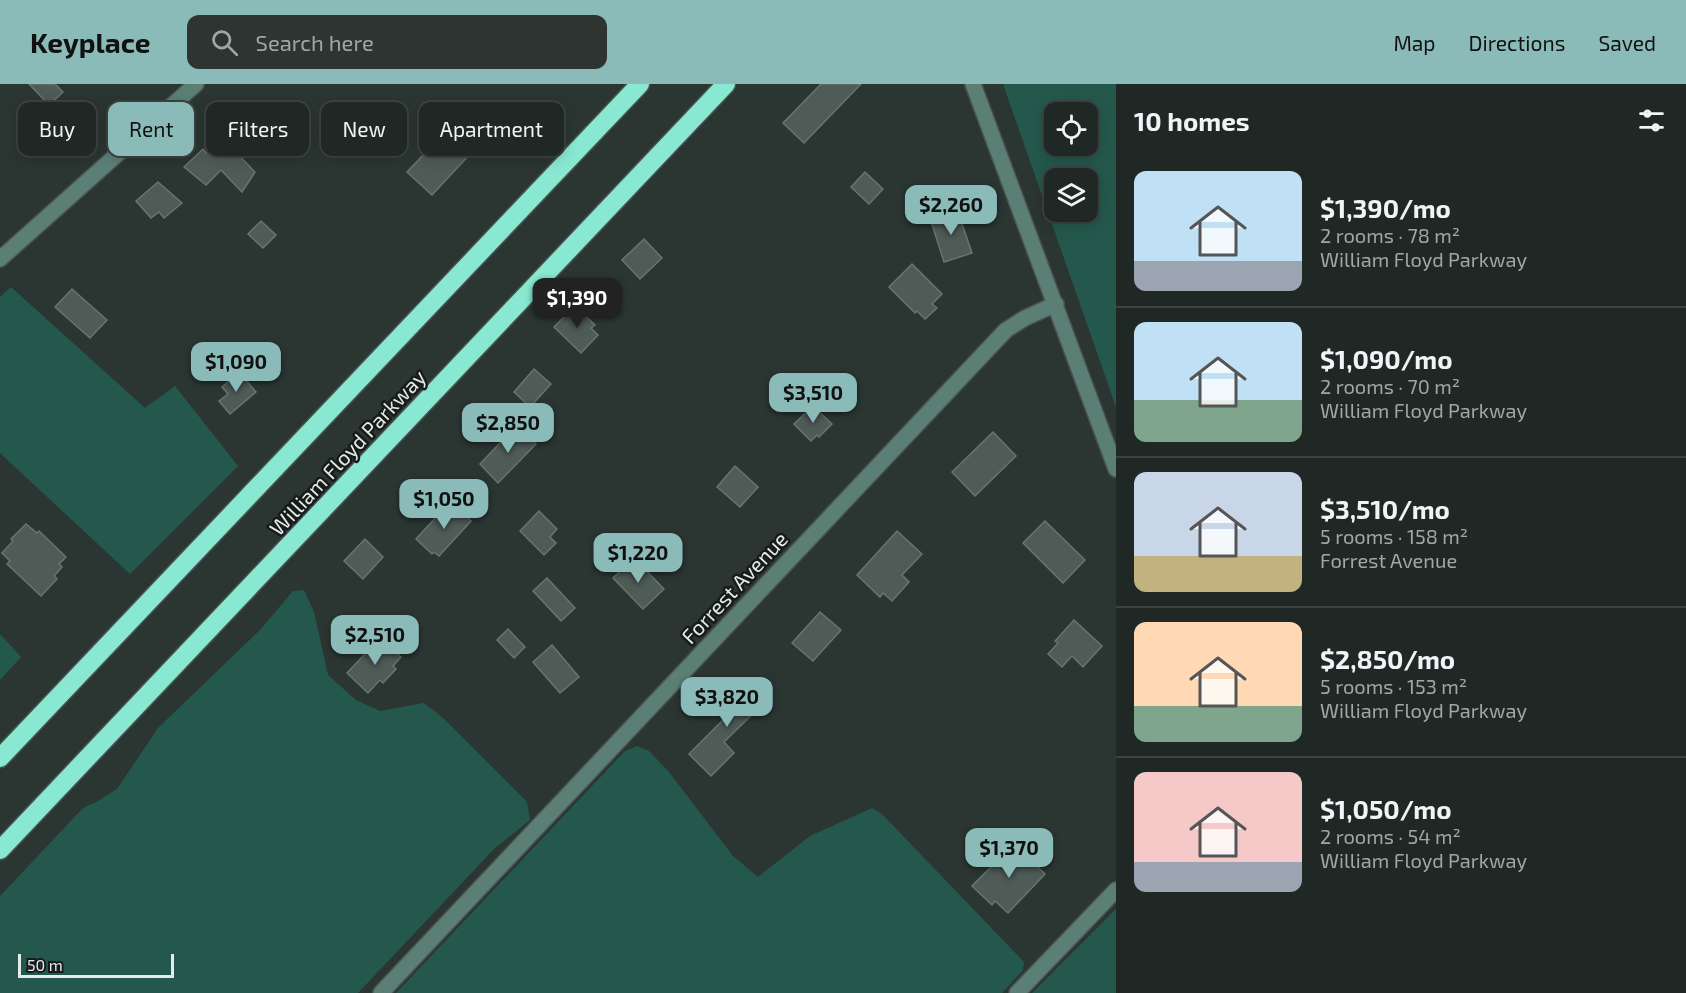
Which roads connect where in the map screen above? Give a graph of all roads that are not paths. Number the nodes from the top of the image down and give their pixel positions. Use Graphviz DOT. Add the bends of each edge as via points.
graph roads {
  1 [pos="196,84"];
  2 [pos="640,84"];
  3 [pos="726,84"];
  4 [pos="973,84"];
  5 [pos="0,259"];
  6 [pos="1056,304"];
  7 [pos="1116,470"];
  8 [pos="0,758"];
  9 [pos="0,850"];
  10 [pos="1116,890"];
  11 [pos="381,993"];
  12 [pos="1017,993"];
  1 -- 5 [label="street"];
  2 -- 8 [label="highway, William Floyd Parkway"];
  3 -- 9 [label="highway, William Floyd Parkway"];
  4 -- 6 [label="street"];
  6 -- 7 [label="street"];
  6 -- 11 [label="street, Forrest Avenue" via="1006,330"];
  10 -- 12 [label="street"];
}
